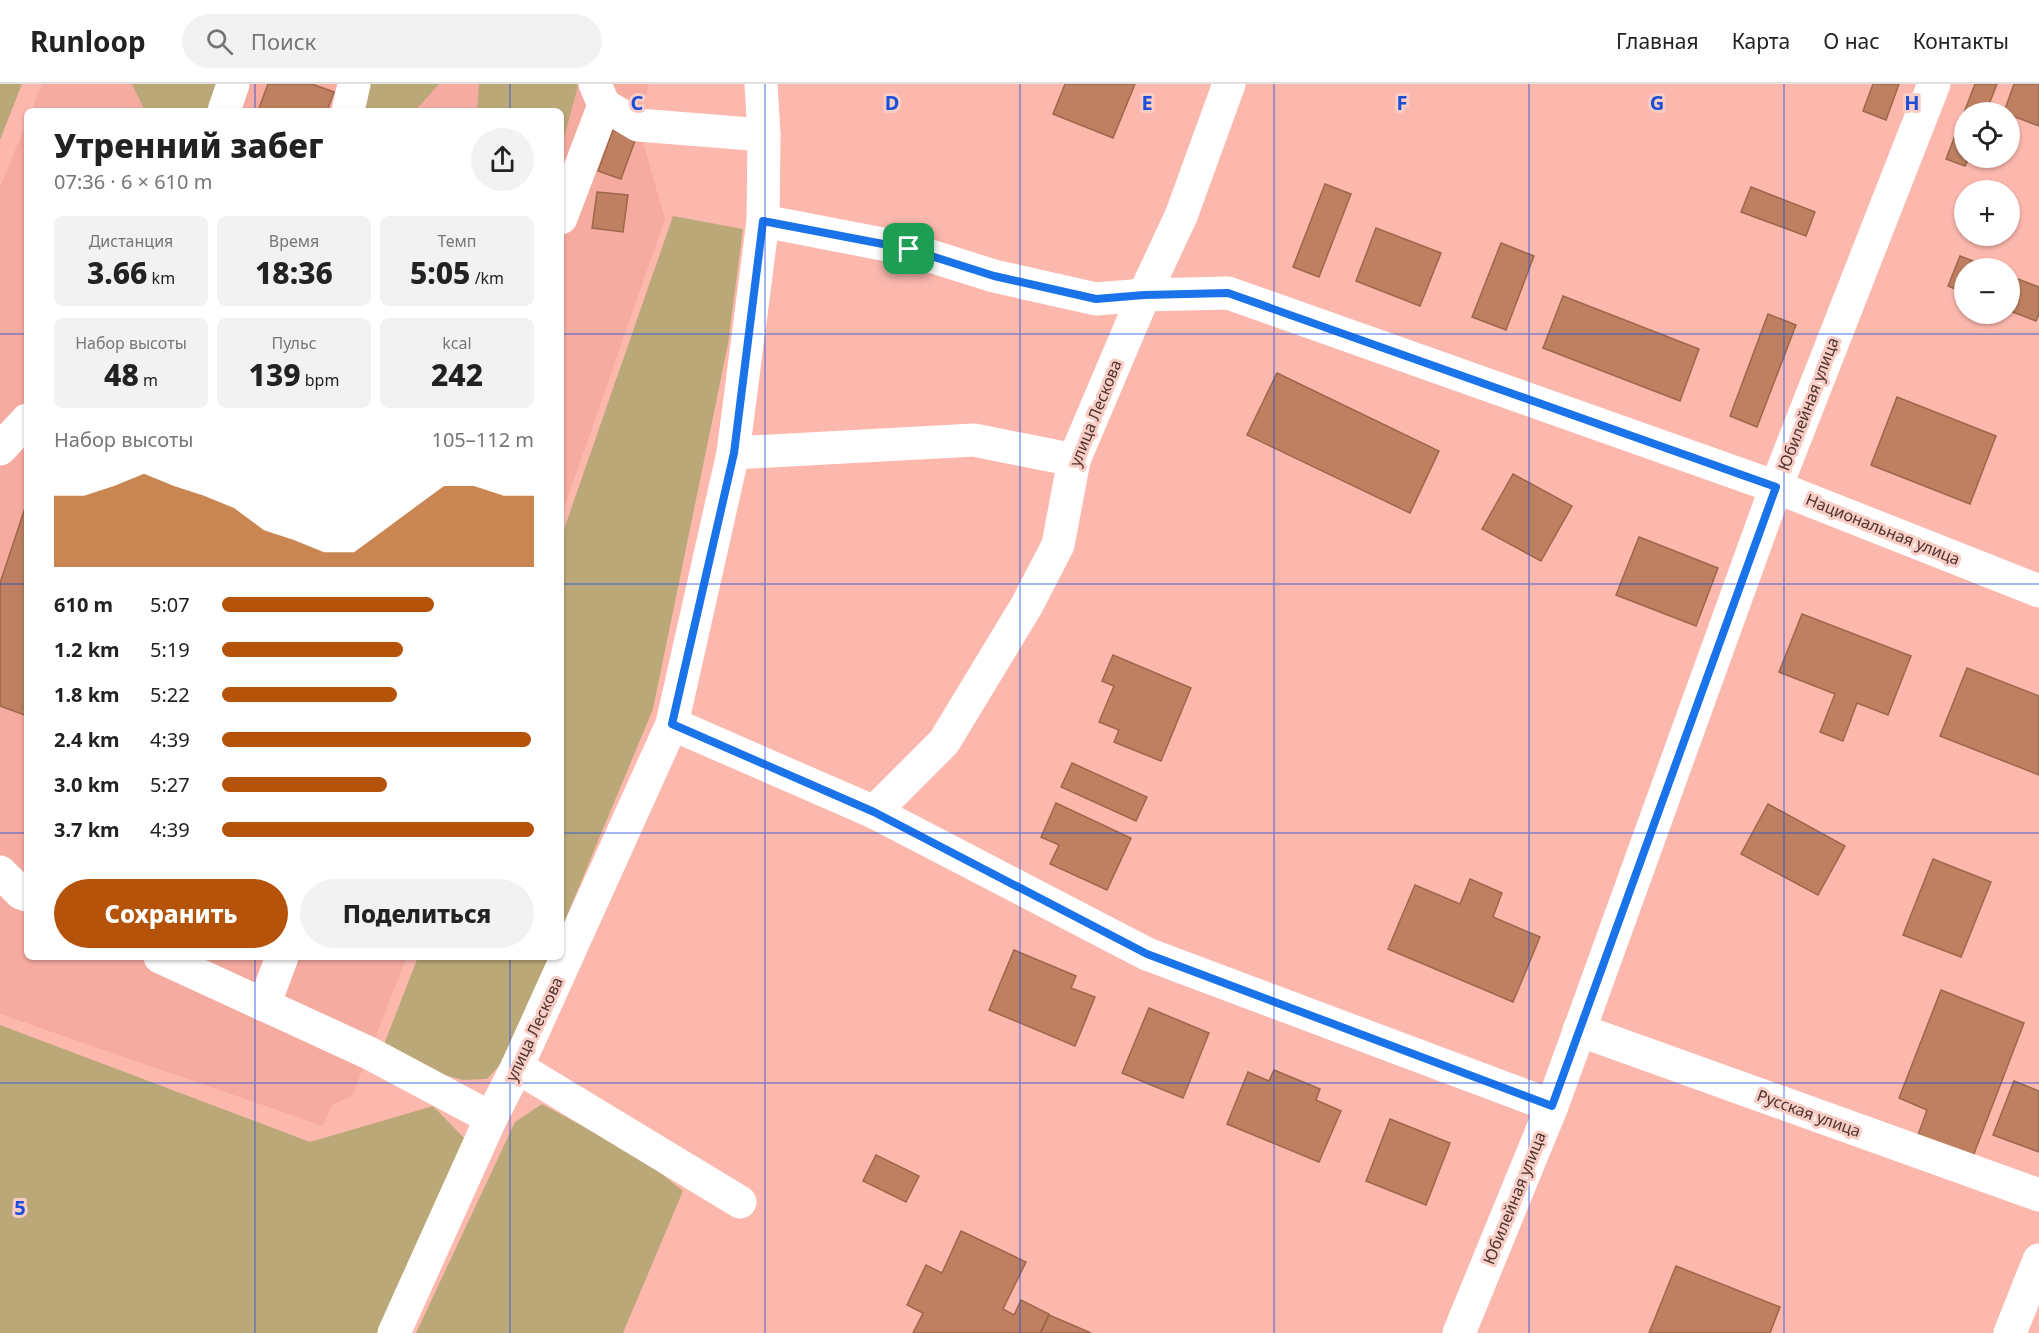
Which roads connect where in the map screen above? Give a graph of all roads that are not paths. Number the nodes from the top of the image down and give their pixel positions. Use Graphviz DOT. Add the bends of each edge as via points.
graph roads {
  1 [pos="233,84"];
  2 [pos="354,84"];
  3 [pos="762,84"];
  4 [pos="1229,84"];
  5 [pos="1934,84"];
  6 [pos="599,95"];
  7 [pos="225,108"];
  8 [pos="349,108"];
  9 [pos="764,135"];
  10 [pos="564,208"];
  11 [pos="763,221"];
  12 [pos="1144,295"];
  13 [pos="24,423"];
  14 [pos="0,448"];
  15 [pos="734,453"];
  16 [pos="1074,459"];
  17 [pos="1776,487"];
  18 [pos="2039,591"];
  19 [pos="672,724"];
  20 [pos="874,812"];
  21 [pos="0,872"];
  22 [pos="24,894"];
  23 [pos="166,960"];
  24 [pos="281,960"];
  25 [pos="264,1005"];
  26 [pos="1578,1030"];
  27 [pos="517,1067"];
  28 [pos="1552,1106"];
  29 [pos="491,1118"];
  30 [pos="2039,1196"];
  31 [pos="740,1202"];
  32 [pos="2039,1260"];
  33 [pos="394,1333"];
  34 [pos="1459,1333"];
  35 [pos="2010,1333"];
  1 -- 7 [label="street"];
  2 -- 8 [label="street"];
  3 -- 9 [label="street, улица Лескова"];
  4 -- 12 [label="street, улица Лескова" via="1180,216"];
  5 -- 17 [label="street, Юбилейная улица"];
  6 -- 9 [label="street" via="638,125"];
  6 -- 10 [label="street"];
  9 -- 11 [label="street, улица Лескова"];
  11 -- 12 [label="street, Национальная улица" via="909,249 994,276 1096,299"];
  11 -- 15 [label="street, улица Лескова"];
  12 -- 16 [label="street, улица Лескова"];
  12 -- 17 [label="street, Национальная улица" via="1228,293"];
  13 -- 14 [label="street"];
  15 -- 16 [label="street" via="974,440"];
  15 -- 19 [label="street, улица Лескова"];
  16 -- 20 [label="street, улица Лескова" via="1058,545 1027,605 944,742"];
  17 -- 18 [label="street, Национальная улица"];
  17 -- 26 [label="street, Юбилейная улица"];
  19 -- 20 [label="street"];
  19 -- 27 [label="street, улица Лескова"];
  20 -- 28 [label="street" via="1147,954"];
  21 -- 22 [label="street"];
  23 -- 25 [label="street"];
  24 -- 25 [label="street"];
  25 -- 29 [label="street" via="369,1053"];
  26 -- 28 [label="street, Юбилейная улица"];
  26 -- 30 [label="street, Русская улица"];
  27 -- 29 [label="street, улица Лескова"];
  27 -- 31 [label="street"];
  28 -- 34 [label="street, Юбилейная улица"];
  29 -- 33 [label="street, улица Лескова"];
  32 -- 35 [label="street"];
}
